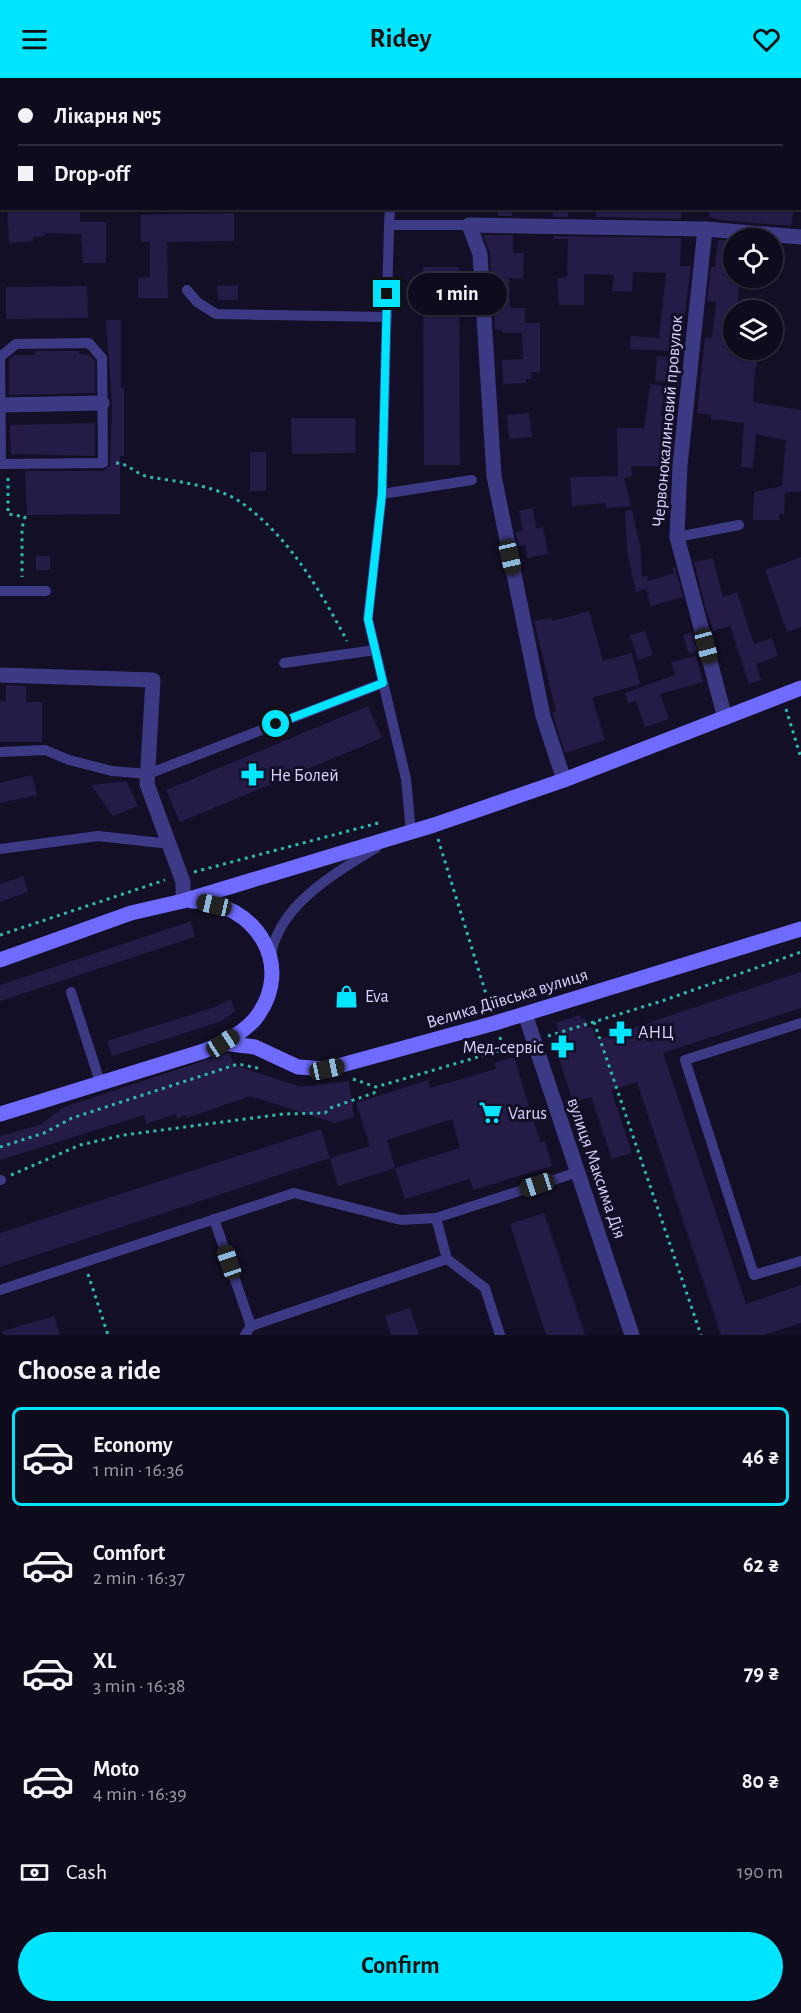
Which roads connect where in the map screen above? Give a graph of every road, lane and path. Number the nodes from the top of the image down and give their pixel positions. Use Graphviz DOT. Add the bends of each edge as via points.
graph roads {
  1 [pos="390,210"];
  2 [pos="389,225"];
  3 [pos="469,225"];
  4 [pos="705,229"];
  5 [pos="801,237"];
  6 [pos="187,291"];
  7 [pos="387,318"];
  8 [pos="102,403"];
  9 [pos="0,405"];
  10 [pos="103,463"];
  11 [pos="8,464"];
  12 [pos="472,480"];
  13 [pos="382,494"];
  14 [pos="739,525"];
  15 [pos="677,537"];
  16 [pos="0,591"];
  17 [pos="22,591"];
  18 [pos="46,591"];
  19 [pos="375,650"];
  20 [pos="354,653"];
  21 [pos="284,663"];
  22 [pos="0,675"];
  23 [pos="383,683"];
  24 [pos="801,688"];
  25 [pos="783,696"];
  26 [pos="725,718"];
  27 [pos="0,752"];
  28 [pos="801,758"];
  29 [pos="148,774"];
  30 [pos="564,780"];
  31 [pos="409,815"];
  32 [pos="434,825"];
  33 [pos="411,832"];
  34 [pos="390,838"];
  35 [pos="170,843"];
  36 [pos="0,849"];
  37 [pos="181,876"];
  38 [pos="183,902"];
  39 [pos="801,928"];
  40 [pos="0,935"];
  41 [pos="801,952"];
  42 [pos="271,959"];
  43 [pos="0,960"];
  44 [pos="71,992"];
  45 [pos="525,1014"];
  46 [pos="594,1022"];
  47 [pos="495,1023"];
  48 [pos="801,1023"];
  49 [pos="533,1040"];
  50 [pos="223,1043"];
  51 [pos="503,1049"];
  52 [pos="271,1071"];
  53 [pos="348,1077"];
  54 [pos="101,1085"];
  55 [pos="376,1088"];
  56 [pos="0,1114"];
  57 [pos="0,1147"];
  58 [pos="578,1172"];
  59 [pos="0,1180"];
  60 [pos="436,1218"];
  61 [pos="214,1219"];
  62 [pos="447,1259"];
  63 [pos="801,1260"];
  64 [pos="84,1261"];
  65 [pos="0,1290"];
  66 [pos="248,1330"];
  67 [pos="108,1335"];
  68 [pos="500,1335"];
  69 [pos="632,1335"];
  70 [pos="702,1335"];
  1 -- 2 [label="lane"];
  2 -- 3 [label="lane"];
  2 -- 7 [label="lane"];
  3 -- 4 [label="street"];
  3 -- 30 [label="street" via="480,254 494,476 543,716"];
  4 -- 5 [label="street"];
  4 -- 15 [label="street, Червонокалиновий провулок" via="680,465"];
  6 -- 7 [label="lane" via="216,314"];
  7 -- 13 [label="lane"];
  8 -- 9 [label="street"];
  8 -- 9 [label="lane" via="102,358 89,343 16,344 0,357"];
  8 -- 10 [label="lane"];
  9 -- 11 [label="lane" via="1,464"];
  10 -- 11 [label="lane"];
  10 -- 20 [label="path" via="123,463 139,475 202,487 241,502 282,542 321,592"];
  11 -- 17 [label="path" via="8,514 25,517"];
  12 -- 13 [label="lane"];
  13 -- 19 [label="lane" via="368,619"];
  14 -- 15 [label="lane"];
  15 -- 26 [label="street, Червонокалиновий провулок"];
  16 -- 17 [label="lane"];
  17 -- 18 [label="lane"];
  19 -- 20 [label="lane"];
  19 -- 23 [label="lane"];
  20 -- 21 [label="lane"];
  22 -- 29 [label="street" via="153,680"];
  23 -- 29 [label="lane"];
  23 -- 31 [label="lane" via="406,779"];
  24 -- 25 [label="main road, Велика Діївська вулиця"];
  25 -- 26 [label="main road, Велика Діївська вулиця"];
  25 -- 28 [label="path"];
  26 -- 30 [label="main road, Велика Діївська вулиця"];
  27 -- 29 [label="lane" via="45,750 112,771"];
  29 -- 35 [label="street" via="147,784"];
  30 -- 32 [label="main road, Велика Діївська вулиця"];
  31 -- 33 [label="lane"];
  31 -- 37 [label="path"];
  32 -- 33 [label="main road, Велика Діївська вулиця"];
  32 -- 47 [label="path"];
  33 -- 34 [label="main road, Велика Діївська вулиця"];
  34 -- 38 [label="main road, Велика Діївська вулиця"];
  34 -- 42 [label="lane, Велика Діївська вулиця" via="310,891 280,932 271,948"];
  35 -- 36 [label="lane" via="98,836"];
  35 -- 37 [label="street"];
  37 -- 38 [label="street"];
  37 -- 40 [label="path"];
  38 -- 42 [label="main road, Велика Діївська вулиця" via="214,905 245,918 266,942"];
  38 -- 43 [label="main road, Велика Діївська вулиця" via="131,913"];
  39 -- 45 [label="main road, Велика Діївська вулиця"];
  41 -- 46 [label="path"];
  42 -- 50 [label="main road, Велика Діївська вулиця" via="272,977 259,1011 242,1031"];
  44 -- 54 [label="lane"];
  45 -- 47 [label="main road, Велика Діївська вулиця"];
  45 -- 49 [label="street, вулиця Максима Дія"];
  46 -- 49 [label="path"];
  46 -- 70 [label="path"];
  47 -- 50 [label="main road, Велика Діївська вулиця" via="327,1069 298,1067 255,1047"];
  47 -- 51 [label="path"];
  48 -- 63 [label="lane" via="685,1060 754,1275"];
  49 -- 51 [label="path"];
  49 -- 58 [label="street, вулиця Максима Дія"];
  50 -- 54 [label="main road, Велика Діївська вулиця"];
  51 -- 55 [label="path"];
  52 -- 57 [label="path" via="238,1064 72,1118 44,1133"];
  53 -- 55 [label="path"];
  54 -- 56 [label="main road, Велика Діївська вулиця"];
  55 -- 59 [label="path" via="374,1093 325,1113 282,1114 124,1135 80,1145"];
  58 -- 60 [label="lane"];
  58 -- 69 [label="street, вулиця Максима Дія"];
  60 -- 61 [label="lane" via="401,1221 294,1193"];
  60 -- 62 [label="lane"];
  61 -- 64 [label="lane"];
  61 -- 66 [label="lane"];
  62 -- 66 [label="lane"];
  62 -- 68 [label="lane" via="485,1288"];
  64 -- 65 [label="lane"];
  64 -- 67 [label="path"];
}
